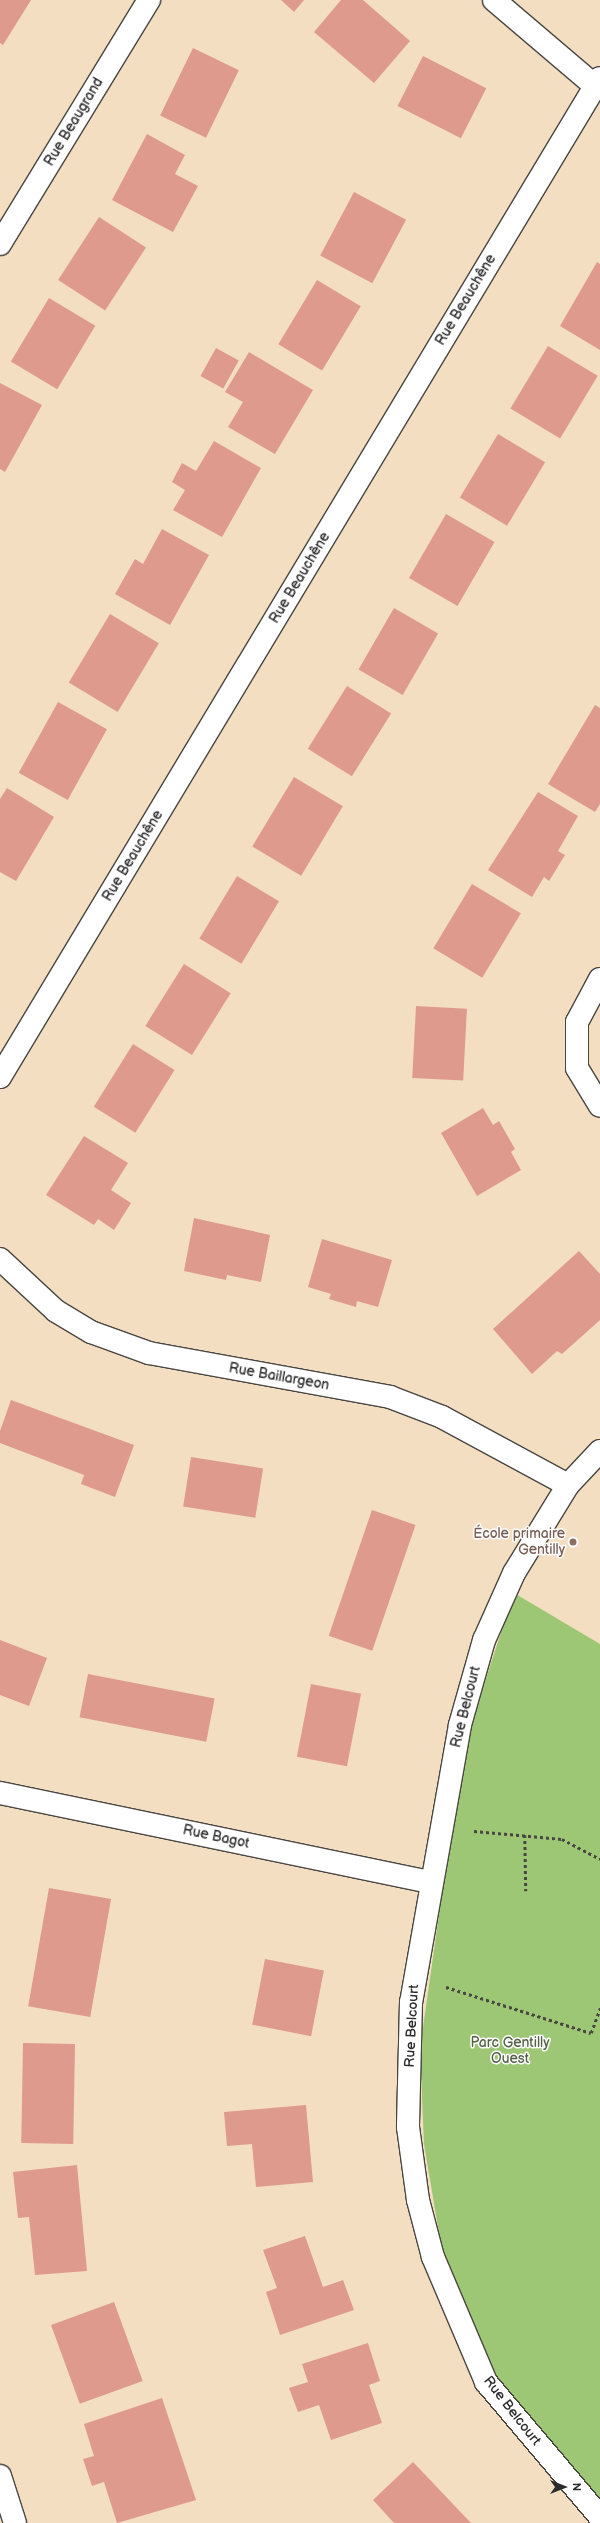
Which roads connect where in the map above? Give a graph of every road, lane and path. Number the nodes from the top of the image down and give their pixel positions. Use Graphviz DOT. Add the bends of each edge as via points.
graph roads {
  1 [pos="149,0"];
  2 [pos="494,0"];
  3 [pos="597,82"];
  4 [pos="0,244"];
  5 [pos="600,979"];
  6 [pos="0,1077"];
  7 [pos="600,1106"];
  8 [pos="0,1259"];
  9 [pos="600,1451"];
  10 [pos="568,1485"];
  11 [pos="0,1793"];
  12 [pos="441,1828"];
  13 [pos="525,1836"];
  14 [pos="600,1859"];
  15 [pos="431,1882"];
  16 [pos="526,1891"];
  17 [pos="476,1996"];
  18 [pos="600,2008"];
  19 [pos="0,2476"];
  20 [pos="600,2517"];
  21 [pos="15,2523"];
  1 -- 4 [label="street, Rue Beaugrand"];
  2 -- 3 [label="street"];
  3 -- 6 [label="street, Rue Beauchêne"];
  5 -- 7 [label="street" via="577,1022 577,1068"];
  8 -- 10 [label="street, Rue Baillargeon" via="56,1311 91,1332 149,1353 390,1397 442,1417"];
  9 -- 10 [label="street, Rue Belcourt"];
  10 -- 12 [label="street, Rue Belcourt" via="514,1573 484,1640 460,1725"];
  11 -- 15 [label="street, Rue Bagot"];
  12 -- 13 [label="path"];
  12 -- 15 [label="street, Rue Belcourt"];
  13 -- 14 [label="path" via="562,1839"];
  13 -- 16 [label="path"];
  15 -- 20 [label="street, Rue Belcourt" via="411,2002 408,2128 418,2200 433,2257 486,2382"];
  17 -- 18 [label="path" via="592,2033"];
  19 -- 21 [label="street"];
}
